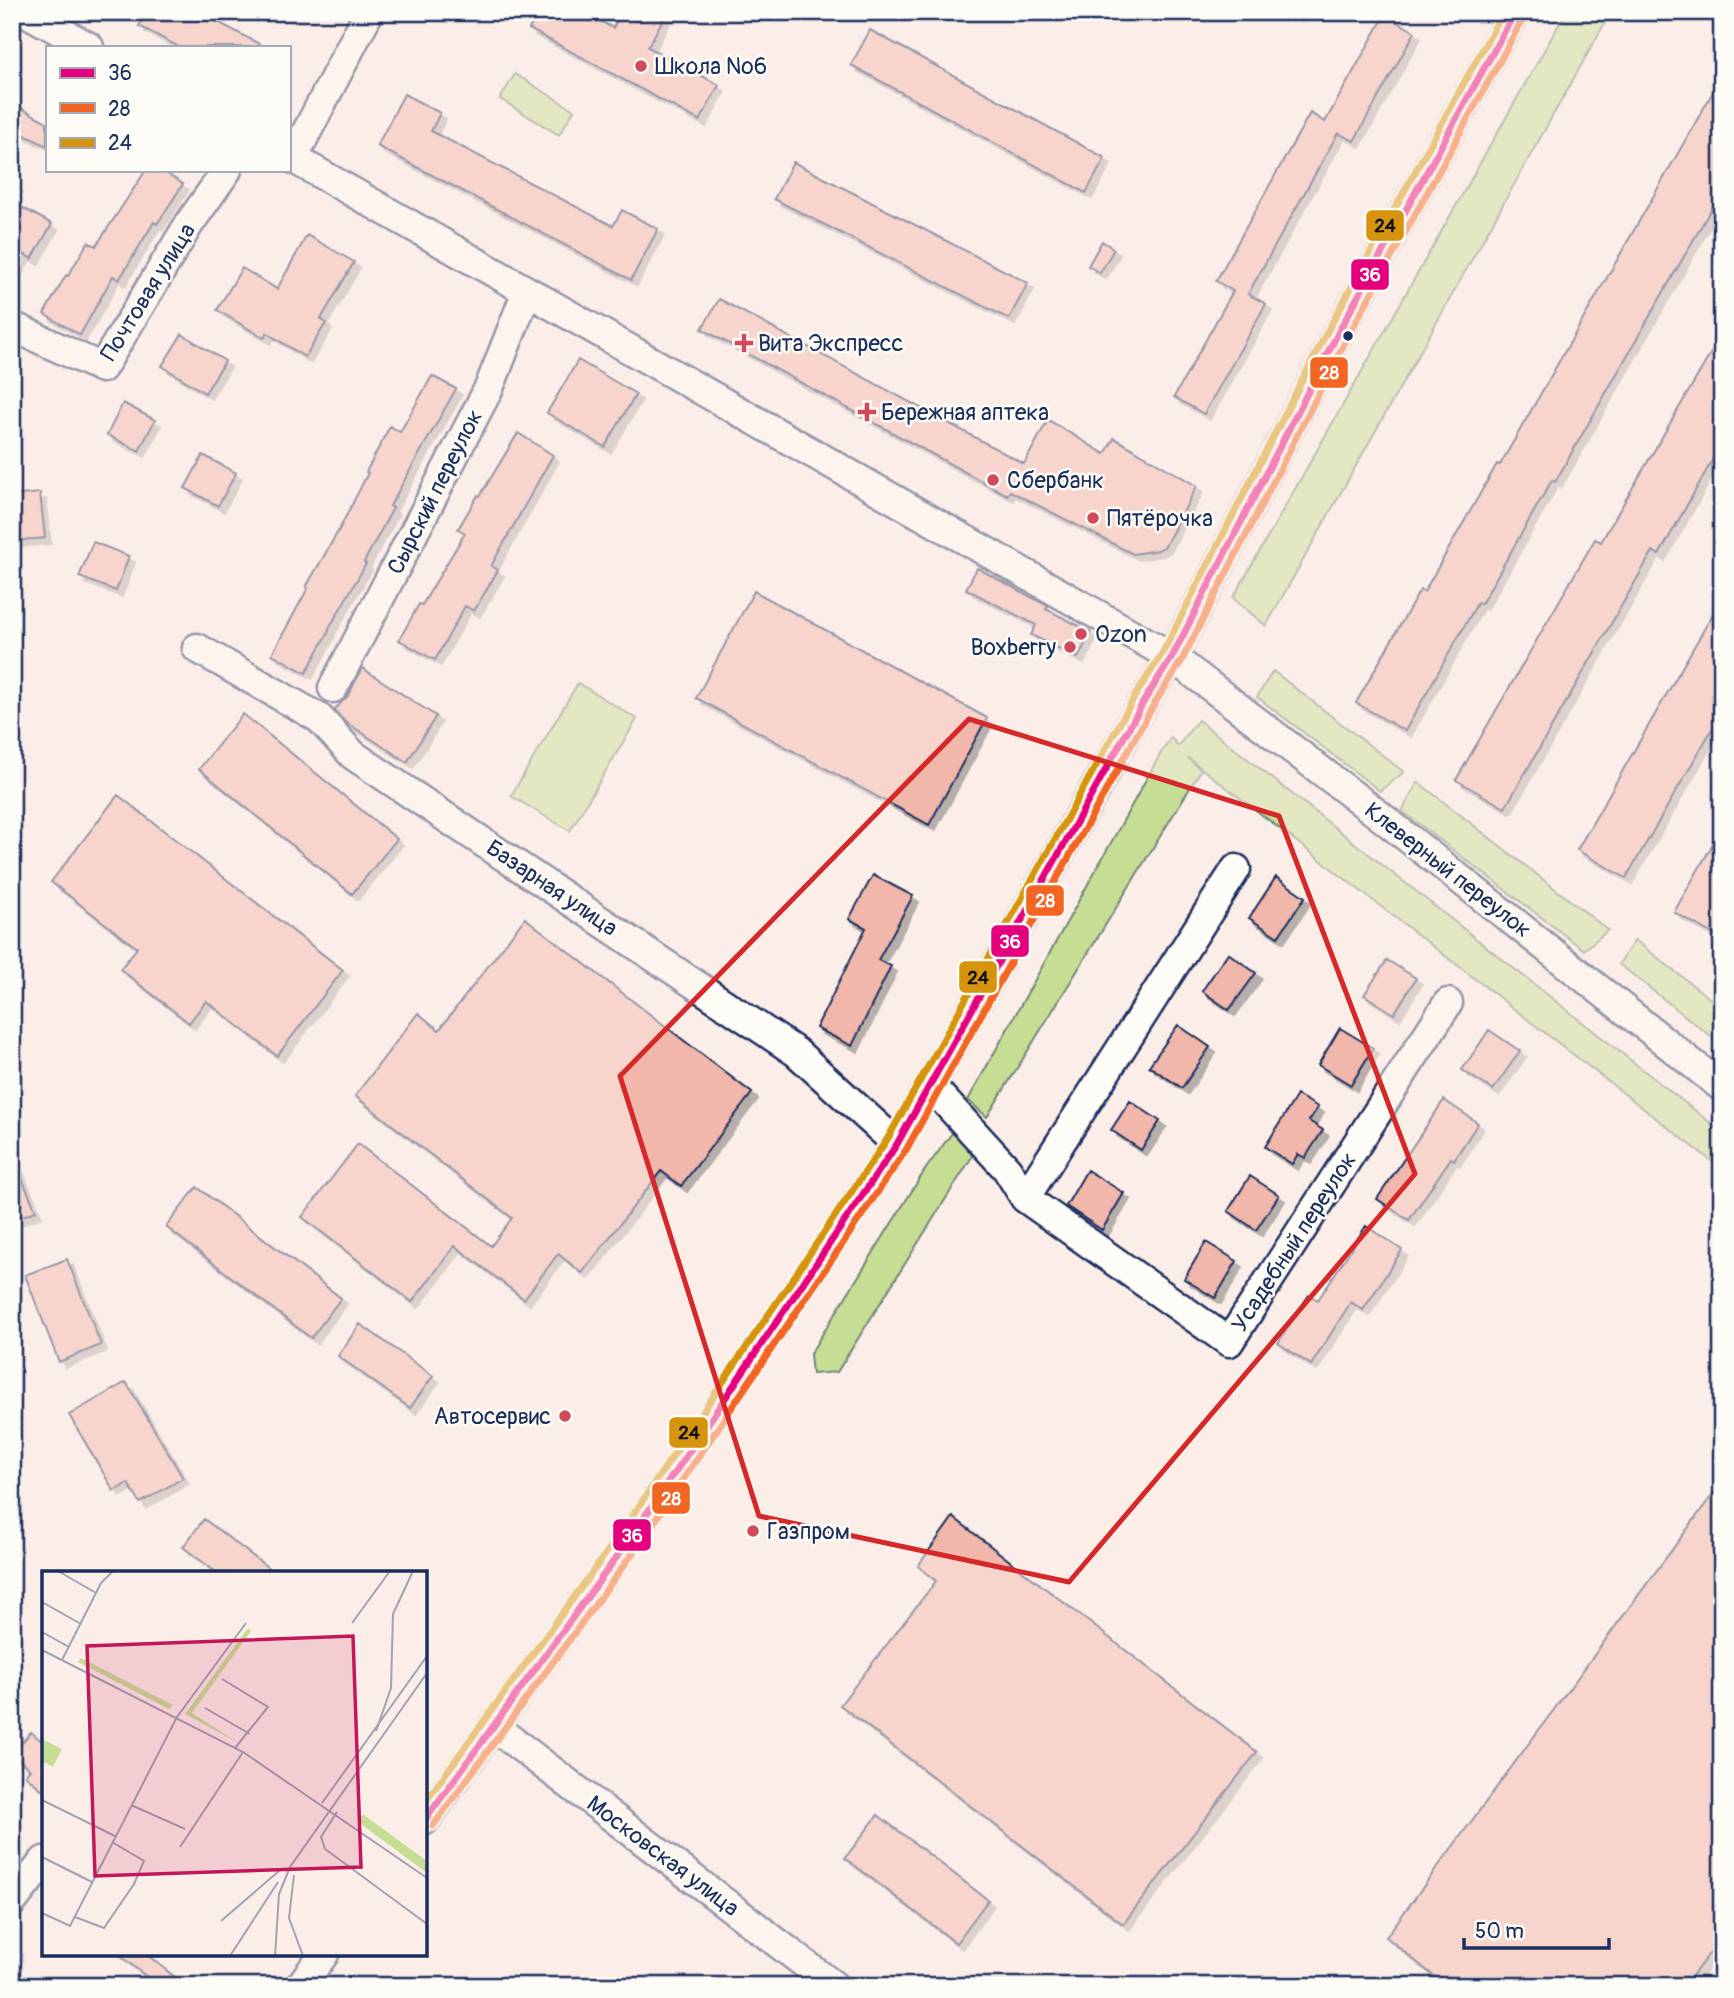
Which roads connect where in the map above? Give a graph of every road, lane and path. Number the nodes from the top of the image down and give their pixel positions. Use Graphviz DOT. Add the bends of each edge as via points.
graph roads {
  1 [pos="26,12"];
  2 [pos="369,12"];
  3 [pos="1515,12"];
  4 [pos="87,46"];
  5 [pos="291,157"];
  6 [pos="226,172"];
  7 [pos="527,291"];
  8 [pos="12,326"];
  9 [pos="197,648"];
  10 [pos="1172,657"];
  11 [pos="333,688"];
  12 [pos="1236,869"];
  13 [pos="1448,1003"];
  14 [pos="930,1085"];
  15 [pos="1722,1087"];
  16 [pos="897,1143"];
  17 [pos="1026,1198"];
  18 [pos="493,1726"];
  19 [pos="427,1818"];
  20 [pos="42,1864"];
  21 [pos="12,1902"];
  22 [pos="322,1956"];
  23 [pos="300,1986"];
  24 [pos="834,1986"];
  1 -- 4 [label="street"];
  2 -- 5 [label="street"];
  3 -- 10 [label="street" via="1338,332"];
  5 -- 7 [label="street, Клеверный переулок"];
  6 -- 8 [label="street, Почтовая улица" via="102,368"];
  7 -- 10 [label="street, Клеверный переулок"];
  7 -- 11 [label="street, Сырский переулок" via="489,388"];
  9 -- 16 [label="street, Базарная улица" via="319,718 353,755 796,1052"];
  10 -- 14 [label="street"];
  10 -- 15 [label="street, Клеверный переулок"];
  12 -- 17 [label="street"];
  13 -- 17 [label="street, Усадебный переулок" via="1229,1342"];
  14 -- 16 [label="street"];
  14 -- 17 [label="street, Усадебный переулок" via="1007,1169"];
  16 -- 18 [label="street" via="629,1540"];
  18 -- 19 [label="street"];
  18 -- 24 [label="street, Московская улица"];
  20 -- 21 [label="street"];
  22 -- 23 [label="street"];
}
